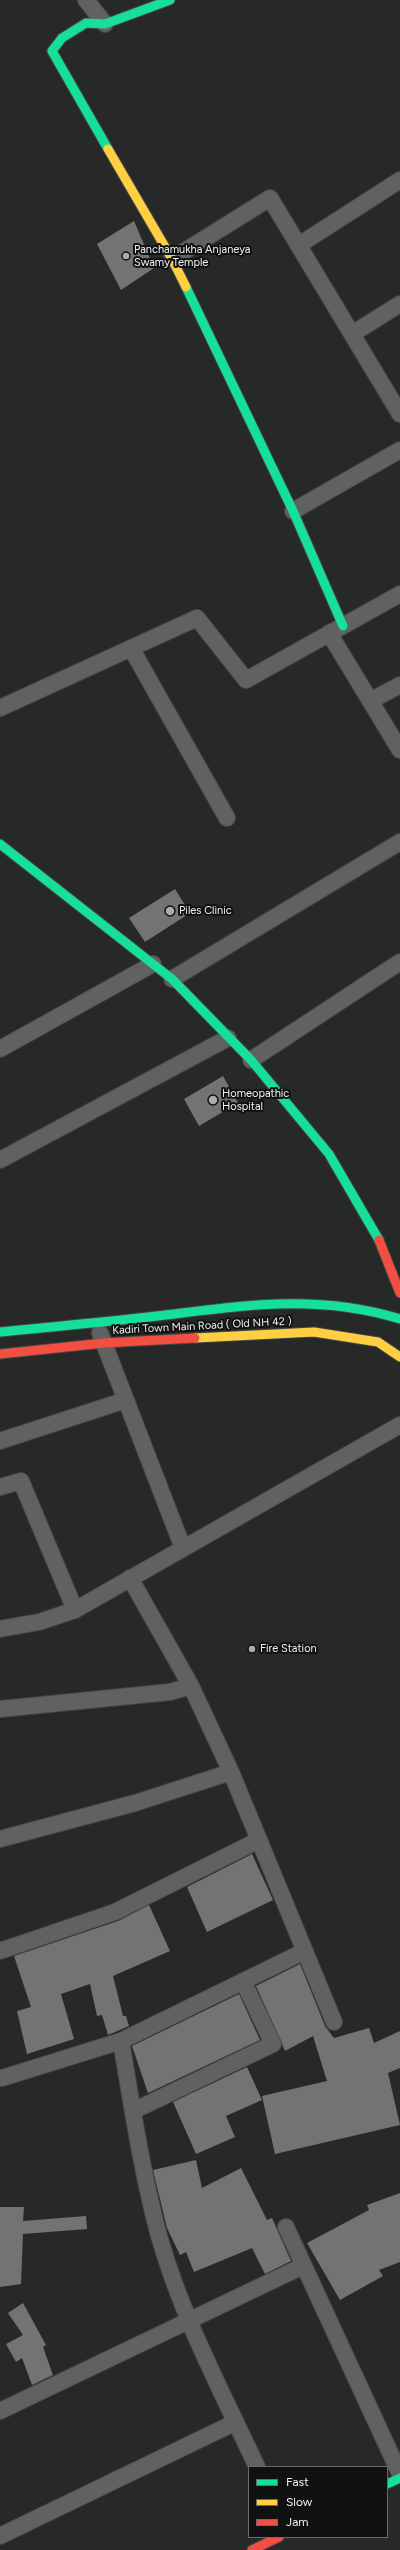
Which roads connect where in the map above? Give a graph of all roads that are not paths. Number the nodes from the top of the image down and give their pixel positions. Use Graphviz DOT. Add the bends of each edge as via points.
graph roads {
  1 [pos="86,0"];
  2 [pos="170,0"];
  3 [pos="105,24"];
  4 [pos="400,180"];
  5 [pos="299,245"];
  6 [pos="172,259"];
  7 [pos="400,304"];
  8 [pos="352,334"];
  9 [pos="400,414"];
  10 [pos="400,450"];
  11 [pos="293,511"];
  12 [pos="400,594"];
  13 [pos="343,626"];
  14 [pos="329,634"];
  15 [pos="131,648"];
  16 [pos="400,685"];
  17 [pos="370,701"];
  18 [pos="0,708"];
  19 [pos="400,750"];
  20 [pos="227,818"];
  21 [pos="400,842"];
  22 [pos="0,844"];
  23 [pos="400,962"];
  24 [pos="153,964"];
  25 [pos="172,979"];
  26 [pos="228,1038"];
  27 [pos="0,1049"];
  28 [pos="251,1060"];
  29 [pos="0,1160"];
  30 [pos="400,1292"];
  31 [pos="400,1319"];
  32 [pos="96,1322"];
  33 [pos="0,1332"];
  34 [pos="104,1343"];
  35 [pos="0,1354"];
  36 [pos="400,1357"];
  37 [pos="126,1400"];
  38 [pos="400,1425"];
  39 [pos="0,1441"];
  40 [pos="0,1487"];
  41 [pos="183,1548"];
  42 [pos="130,1578"];
  43 [pos="75,1610"];
  44 [pos="0,1629"];
  45 [pos="191,1686"];
  46 [pos="0,1709"];
  47 [pos="231,1772"];
  48 [pos="0,1839"];
  49 [pos="259,1840"];
  50 [pos="0,1951"];
  51 [pos="305,1951"];
  52 [pos="243,1981"];
  53 [pos="334,2022"];
  54 [pos="121,2041"];
  55 [pos="2,2078"];
  56 [pos="134,2111"];
  57 [pos="286,2227"];
  58 [pos="303,2266"];
  59 [pos="188,2320"];
  60 [pos="0,2411"];
  61 [pos="236,2422"];
  62 [pos="258,2466"];
  63 [pos="400,2474"];
  64 [pos="400,2478"];
  65 [pos="388,2484"];
  66 [pos="0,2536"];
  67 [pos="277,2538"];
  68 [pos="252,2550"];
  1 -- 3 [label="street"];
  2 -- 3 [label="street"];
  3 -- 6 [label="street" via="86,23 62,38 52,52"];
  4 -- 5 [label="street"];
  5 -- 6 [label="street" via="270,198"];
  5 -- 8 [label="street"];
  6 -- 11 [label="street"];
  7 -- 8 [label="street"];
  8 -- 9 [label="street"];
  10 -- 11 [label="street"];
  11 -- 13 [label="street"];
  12 -- 13 [label="street"];
  13 -- 14 [label="street"];
  14 -- 15 [label="street" via="246,680 198,618"];
  14 -- 17 [label="street"];
  15 -- 18 [label="street"];
  15 -- 20 [label="street"];
  16 -- 17 [label="street"];
  17 -- 19 [label="street"];
  21 -- 25 [label="street"];
  22 -- 24 [label="street"];
  23 -- 28 [label="street"];
  24 -- 25 [label="street"];
  24 -- 27 [label="street"];
  25 -- 26 [label="street"];
  26 -- 28 [label="street"];
  26 -- 29 [label="street"];
  28 -- 30 [label="street" via="329,1154 384,1249"];
  31 -- 32 [label="street, Kadiri Town Main Road ( Old NH 42 )" via="377,1311 341,1305 296,1304 239,1306"];
  32 -- 33 [label="street, Kadiri Town Main Road ( Old NH 42 )"];
  32 -- 34 [label="street"];
  34 -- 35 [label="street, Kadiri Town Main Road ( Old NH 42 )"];
  34 -- 36 [label="street, Kadiri Town Main Road ( Old NH 42 )" via="314,1332 378,1342"];
  34 -- 37 [label="street"];
  37 -- 39 [label="street"];
  37 -- 41 [label="street"];
  38 -- 41 [label="street"];
  40 -- 43 [label="street" via="21,1481"];
  41 -- 42 [label="street"];
  42 -- 43 [label="street"];
  42 -- 45 [label="street"];
  43 -- 44 [label="street" via="39,1622"];
  45 -- 46 [label="street" via="170,1692"];
  45 -- 47 [label="street"];
  47 -- 48 [label="street" via="135,1802"];
  47 -- 49 [label="street"];
  49 -- 50 [label="street" via="114,1912"];
  49 -- 51 [label="street"];
  51 -- 52 [label="street"];
  51 -- 53 [label="street"];
  52 -- 54 [label="street"];
  52 -- 56 [label="street" via="273,2044"];
  54 -- 55 [label="street"];
  54 -- 56 [label="street"];
  56 -- 59 [label="street" via="159,2236"];
  57 -- 58 [label="street"];
  58 -- 59 [label="street"];
  58 -- 63 [label="street"];
  59 -- 60 [label="street"];
  59 -- 61 [label="street"];
  61 -- 62 [label="street"];
  61 -- 66 [label="street"];
  64 -- 65 [label="street"];
  67 -- 68 [label="street"];
}
